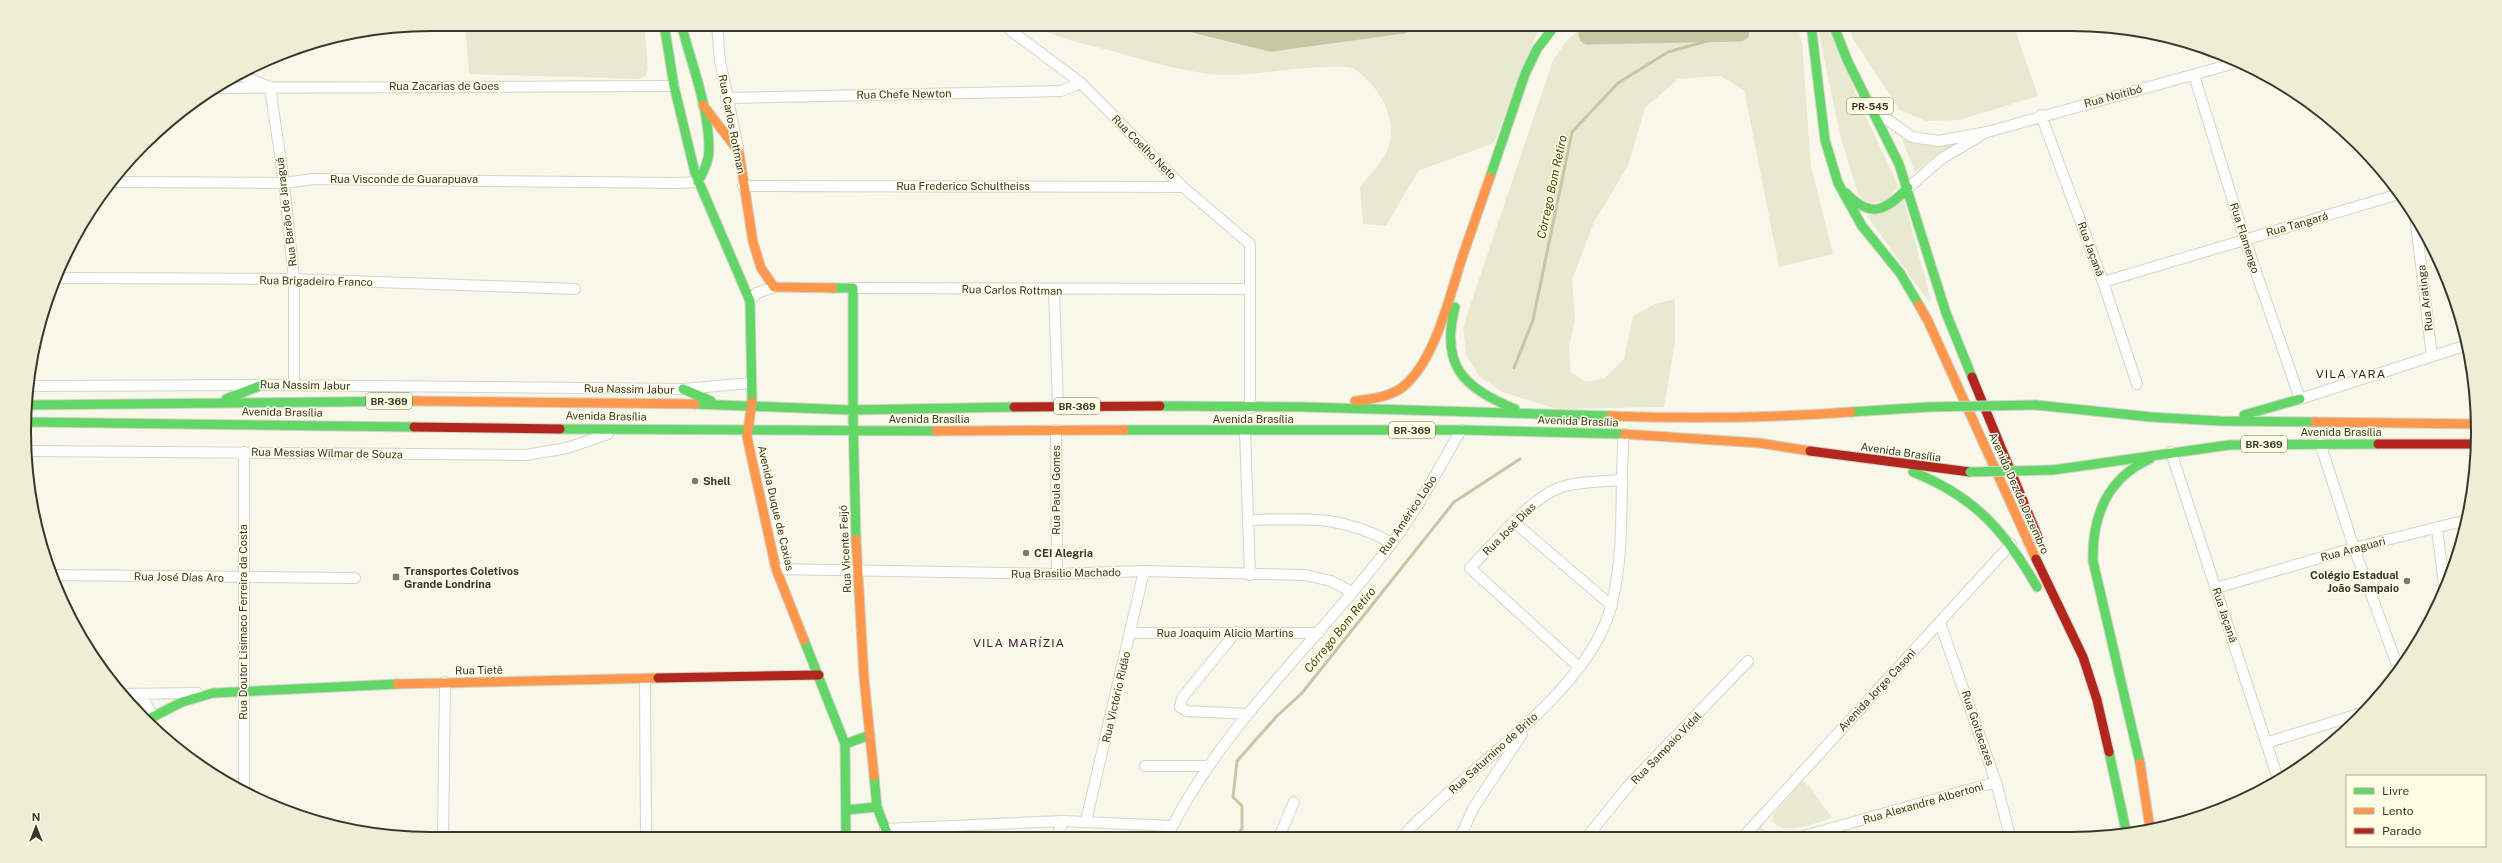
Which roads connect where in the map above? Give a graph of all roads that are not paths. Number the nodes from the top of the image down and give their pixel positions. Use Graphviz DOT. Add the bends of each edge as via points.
graph roads {
  1 [pos="665,31"];
  2 [pos="683,31"];
  3 [pos="718,31"];
  4 [pos="1011,31"];
  5 [pos="1551,31"];
  6 [pos="1807,31"];
  7 [pos="1812,31"];
  8 [pos="1835,31"];
  9 [pos="1814,54"];
  10 [pos="1543,58"];
  11 [pos="2231,64"];
  12 [pos="2194,75"];
  13 [pos="246,77"];
  14 [pos="1081,84"];
  15 [pos="674,86"];
  16 [pos="270,87"];
  17 [pos="226,88"];
  18 [pos="726,98"];
  19 [pos="703,105"];
  20 [pos="1871,108"];
  21 [pos="2042,115"];
  22 [pos="1987,132"];
  23 [pos="739,152"];
  24 [pos="119,182"];
  25 [pos="284,182"];
  26 [pos="698,182"];
  27 [pos="1838,183"];
  28 [pos="743,186"];
  29 [pos="1183,187"];
  30 [pos="1908,188"];
  31 [pos="2394,196"];
  32 [pos="2416,229"];
  33 [pos="2245,240"];
  34 [pos="61,278"];
  35 [pos="294,279"];
  36 [pos="2103,282"];
  37 [pos="774,287"];
  38 [pos="853,288"];
  39 [pos="575,290"];
  40 [pos="1250,290"];
  41 [pos="1054,291"];
  42 [pos="750,301"];
  43 [pos="2461,347"];
  44 [pos="2432,356"];
  45 [pos="751,383"];
  46 [pos="2137,384"];
  47 [pos="262,385"];
  48 [pos="294,385"];
  49 [pos="33,386"];
  50 [pos="683,389"];
  51 [pos="2300,399"];
  52 [pos="214,404"];
  53 [pos="719,404"];
  54 [pos="32,405"];
  55 [pos="752,405"];
  56 [pos="1058,406"];
  57 [pos="1304,407"];
  58 [pos="1250,408"];
  59 [pos="851,410"];
  60 [pos="1528,414"];
  61 [pos="2220,421"];
  62 [pos="31,422"];
  63 [pos="2471,424"];
  64 [pos="625,428"];
  65 [pos="1056,430"];
  66 [pos="1461,430"];
  67 [pos="748,431"];
  68 [pos="851,431"];
  69 [pos="1245,431"];
  70 [pos="1624,434"];
  71 [pos="2320,443"];
  72 [pos="2471,444"];
  73 [pos="32,451"];
  74 [pos="244,452"];
  75 [pos="2171,452"];
  76 [pos="1884,462"];
  77 [pos="1620,480"];
  78 [pos="1248,520"];
  79 [pos="2460,522"];
  80 [pos="1515,523"];
  81 [pos="2437,528"];
  82 [pos="1392,543"];
  83 [pos="2041,543"];
  84 [pos="2011,544"];
  85 [pos="2354,548"];
  86 [pos="776,569"];
  87 [pos="857,571"];
  88 [pos="1144,571"];
  89 [pos="1057,574"];
  90 [pos="1250,574"];
  91 [pos="57,575"];
  92 [pos="243,578"];
  93 [pos="355,578"];
  94 [pos="2443,579"];
  95 [pos="2216,588"];
  96 [pos="1352,592"];
  97 [pos="2041,594"];
  98 [pos="1612,606"];
  99 [pos="2048,608"];
  100 [pos="1940,622"];
  101 [pos="1236,632"];
  102 [pos="1131,633"];
  103 [pos="1319,633"];
  104 [pos="1748,661"];
  105 [pos="2396,664"];
  106 [pos="1579,667"];
  107 [pos="819,675"];
  108 [pos="645,680"];
  109 [pos="445,682"];
  110 [pos="2104,689"];
  111 [pos="243,692"];
  112 [pos="173,693"];
  113 [pos="207,693"];
  114 [pos="128,694"];
  115 [pos="135,694"];
  116 [pos="151,694"];
  117 [pos="2108,703"];
  118 [pos="172,706"];
  119 [pos="1248,714"];
  120 [pos="149,715"];
  121 [pos="2353,716"];
  122 [pos="1531,721"];
  123 [pos="870,735"];
  124 [pos="2266,743"];
  125 [pos="845,744"];
  126 [pos="2098,746"];
  127 [pos="1145,766"];
  128 [pos="1209,766"];
  129 [pos="2277,775"];
  130 [pos="1996,782"];
  131 [pos="244,785"];
  132 [pos="1294,802"];
  133 [pos="877,807"];
  134 [pos="846,810"];
  135 [pos="1064,821"];
  136 [pos="1086,821"];
  137 [pos="2149,824"];
  138 [pos="1172,826"];
  139 [pos="2126,829"];
  140 [pos="443,832"];
  141 [pos="646,832"];
  142 [pos="846,832"];
  143 [pos="887,832"];
  144 [pos="902,832"];
  145 [pos="1059,832"];
  146 [pos="1170,832"];
  147 [pos="1282,832"];
  148 [pos="1407,832"];
  149 [pos="1463,832"];
  150 [pos="1591,832"];
  151 [pos="1748,832"];
  152 [pos="1818,832"];
  153 [pos="2009,832"];
  1 -- 15 [label="main road, Avenida Duque de Caxias"];
  2 -- 19 [label="main road"];
  3 -- 18 [label="street, Rua Carlos Rottman"];
  4 -- 14 [label="street, Rua Coelho Neto"];
  5 -- 57 [label="main road" via="1537,49 1524,74 1442,316 1426,356 1416,372 1404,386 1385,396"];
  6 -- 9 [label="main road"];
  7 -- 9 [label="main road"];
  8 -- 20 [label="main road, PR-545"];
  9 -- 27 [label="main road" via="1825,140"];
  10 -- 60 [label="main road" via="1532,77 1451,317 1449,339 1459,373 1469,385 1501,404"];
  11 -- 12 [label="street, Rua Noitibó"];
  12 -- 21 [label="street, Rua Noitibó"];
  12 -- 33 [label="street, Rua Flamengo"];
  13 -- 16 [label="street"];
  14 -- 18 [label="street, Rua Chefe Newton" via="1061,90"];
  14 -- 29 [label="street, Rua Coelho Neto"];
  15 -- 16 [label="street, Rua Zacarias de Goes"];
  15 -- 26 [label="main road, Avenida Duque de Caxias"];
  16 -- 17 [label="street, Rua Zacarias de Goes"];
  16 -- 25 [label="street, Rua Barão de Jaraguá"];
  18 -- 23 [label="street, Rua Carlos Rottman"];
  19 -- 23 [label="main road"];
  19 -- 26 [label="main road" via="708,151 706,166"];
  20 -- 22 [label="street, Rua Noitibó" via="1902,132 1919,139 1939,141"];
  20 -- 30 [label="main road, PR-545" via="1889,142"];
  21 -- 22 [label="street, Rua Noitibó"];
  21 -- 36 [label="street, Rua Jaçanã"];
  22 -- 30 [label="street, Rua Noitibó" via="1941,160"];
  23 -- 28 [label="main road, Rua Carlos Rottman"];
  24 -- 25 [label="street, Rua Visconde de Guarapuava"];
  25 -- 26 [label="street, Rua Visconde de Guarapuava" via="314,179"];
  25 -- 35 [label="street, Rua Barão de Jaraguá"];
  26 -- 42 [label="main road, Avenida Duque de Caxias"];
  27 -- 30 [label="main road" via="1854,202 1876,210 1888,208"];
  27 -- 139 [label="main road, Avenida Dez de Dezembro" via="1862,226 1900,273 1928,321 2029,545 2083,656 2097,700"];
  28 -- 29 [label="street, Rua Frederico Schultheiss"];
  28 -- 37 [label="main road, Rua Carlos Rottman" via="753,242 761,268"];
  29 -- 40 [label="street, Rua Coelho Neto" via="1250,244"];
  30 -- 83 [label="main road, Avenida Dez de Dezembro" via="1946,313"];
  31 -- 33 [label="street, Rua Tangará"];
  32 -- 44 [label="street, Rua Aratinga"];
  33 -- 36 [label="street, Rua Tangará"];
  33 -- 51 [label="street, Rua Flamengo"];
  34 -- 35 [label="street, Rua Brigadeiro Franco"];
  35 -- 39 [label="street, Rua Brigadeiro Franco"];
  35 -- 48 [label="street, Rua Barão de Jaraguá"];
  36 -- 46 [label="street, Rua Jaçanã"];
  37 -- 38 [label="main road, Rua Carlos Rottman"];
  37 -- 42 [label="street, Rua Carlos Rottman" via="757,293"];
  38 -- 41 [label="street, Rua Carlos Rottman"];
  38 -- 59 [label="main road, Rua Vicente Feijó"];
  40 -- 41 [label="street, Rua Carlos Rottman"];
  40 -- 58 [label="street"];
  41 -- 56 [label="street"];
  42 -- 45 [label="main road, Avenida Duque de Caxias"];
  43 -- 44 [label="street"];
  44 -- 51 [label="street"];
  45 -- 50 [label="street, Rua Nassim Jabur"];
  45 -- 55 [label="main road, Avenida Duque de Caxias"];
  47 -- 48 [label="street, Rua Nassim Jabur"];
  47 -- 49 [label="street, Rua Nassim Jabur"];
  47 -- 52 [label="main road"];
  48 -- 50 [label="street, Rua Nassim Jabur"];
  50 -- 53 [label="main road"];
  51 -- 61 [label="main road"];
  52 -- 53 [label="main road, Avenida Brasília / BR-369" via="340,400"];
  52 -- 54 [label="main road, Avenida Brasília / BR-369"];
  53 -- 55 [label="main road, Avenida Brasília / BR-369"];
  55 -- 59 [label="main road, Avenida Brasília / BR-369"];
  55 -- 67 [label="main road, Avenida Duque de Caxias"];
  56 -- 58 [label="main road, Avenida Brasília / BR-369"];
  56 -- 59 [label="main road, Avenida Brasília / BR-369"];
  57 -- 58 [label="main road, Avenida Brasília / BR-369"];
  57 -- 60 [label="main road, Avenida Brasília / BR-369"];
  59 -- 68 [label="main road, Rua Vicente Feijó"];
  60 -- 61 [label="main road, Avenida Brasília / BR-369, bridge" via="1742,419 1928,407 2036,405"];
  61 -- 63 [label="main road, Avenida Brasília / BR-369"];
  62 -- 64 [label="main road, Avenida Brasília / BR-369"];
  64 -- 67 [label="main road, Avenida Brasília / BR-369"];
  64 -- 74 [label="street, Rua Messias Wilmar de Souza" via="567,448 526,455"];
  65 -- 68 [label="main road, Avenida Brasília / BR-369"];
  65 -- 69 [label="main road, Avenida Brasília / BR-369"];
  65 -- 89 [label="street, Rua Paula Gomes"];
  66 -- 69 [label="main road, Avenida Brasília / BR-369"];
  66 -- 70 [label="main road, Avenida Brasília / BR-369"];
  66 -- 82 [label="street, Rua Américo Lobo" via="1431,483"];
  67 -- 68 [label="main road, Avenida Brasília / BR-369"];
  67 -- 86 [label="main road, Avenida Duque de Caxias" via="747,437"];
  68 -- 87 [label="main road, Rua Vicente Feijó"];
  69 -- 78 [label="street"];
  70 -- 76 [label="main road, Avenida Brasília / BR-369" via="1759,443"];
  70 -- 77 [label="street, Rua Saturnino de Brito"];
  71 -- 72 [label="main road, Avenida Brasília / BR-369"];
  71 -- 75 [label="main road, Avenida Brasília / BR-369" via="2228,445"];
  71 -- 85 [label="street"];
  73 -- 74 [label="street, Rua Messias Wilmar de Souza"];
  74 -- 92 [label="street, Rua Doutor Lisímaco Ferreira da Costa"];
  75 -- 76 [label="main road, Avenida Brasília / BR-369, bridge" via="2053,470 1970,472"];
  75 -- 95 [label="street, Rua Jaçanã"];
  75 -- 137 [label="main road" via="2141,462 2117,483 2098,516 2093,536 2093,561 2139,759"];
  76 -- 84 [label="main road" via="1919,474 1977,505"];
  77 -- 80 [label="street, Rua José Dias" via="1579,483 1559,488 1537,500"];
  77 -- 98 [label="street, Rua Saturnino de Brito" via="1618,560"];
  78 -- 82 [label="street" via="1316,519 1343,522 1366,529"];
  78 -- 90 [label="street"];
  79 -- 81 [label="street, Rua Araguari"];
  80 -- 98 [label="street"];
  80 -- 106 [label="street, Rua José Dias" via="1470,568"];
  81 -- 85 [label="street, Rua Araguari"];
  81 -- 94 [label="street"];
  82 -- 96 [label="street, Rua Américo Lobo"];
  84 -- 97 [label="main road"];
  84 -- 100 [label="street, Avenida Jorge Casoni"];
  85 -- 95 [label="street, Rua Araguari"];
  85 -- 105 [label="street"];
  86 -- 87 [label="street, Rua Brasilio Machado"];
  86 -- 107 [label="main road, Avenida Duque de Caxias"];
  87 -- 89 [label="street, Rua Brasilio Machado"];
  87 -- 123 [label="main road, Rua Vicente Feijó"];
  88 -- 89 [label="street, Rua Brasilio Machado"];
  88 -- 90 [label="street, Rua Brasilio Machado"];
  88 -- 102 [label="street, Rua Victório Ridão"];
  90 -- 96 [label="street, Rua Brasilio Machado" via="1318,577"];
  91 -- 92 [label="street, Rua José Días Aro"];
  92 -- 93 [label="street, Rua José Días Aro"];
  92 -- 111 [label="street, Rua Doutor Lisímaco Ferreira da Costa"];
  95 -- 124 [label="street, Rua Jaçanã"];
  96 -- 103 [label="street, Rua Américo Lobo"];
  98 -- 106 [label="street, Rua Saturnino de Brito" via="1603,629"];
  99 -- 126 [label="main road" via="2066,642 2085,691"];
  100 -- 130 [label="street, Rua Goitacazes"];
  100 -- 151 [label="street, Avenida Jorge Casoni"];
  101 -- 102 [label="street, Rua Joaquim Alicio Martins"];
  101 -- 103 [label="street, Rua Joaquim Alicio Martins"];
  101 -- 119 [label="street" via="1182,698 1180,707 1187,711"];
  102 -- 136 [label="street, Rua Victório Ridão"];
  103 -- 119 [label="street, Rua Américo Lobo"];
  104 -- 150 [label="street, Rua Sampaio Vidal" via="1629,786"];
  106 -- 122 [label="street, Rua Saturnino de Brito"];
  107 -- 108 [label="main road, Rua Tietê"];
  107 -- 125 [label="main road, Avenida Duque de Caxias"];
  108 -- 109 [label="main road, Rua Tietê"];
  108 -- 141 [label="street"];
  109 -- 111 [label="main road, Rua Tietê"];
  109 -- 140 [label="street"];
  110 -- 117 [label="main road"];
  111 -- 113 [label="main road, Rua Tietê"];
  111 -- 131 [label="street, Rua Doutor Lisímaco Ferreira da Costa"];
  112 -- 113 [label="street"];
  112 -- 116 [label="street"];
  112 -- 118 [label="street" via="175,697"];
  113 -- 118 [label="main road, Rua Tietê"];
  114 -- 115 [label="street"];
  115 -- 116 [label="street"];
  115 -- 120 [label="street" via="143,699"];
  116 -- 120 [label="street"];
  118 -- 120 [label="main road, Rua Tietê"];
  119 -- 128 [label="street, Rua Américo Lobo"];
  121 -- 124 [label="street"];
  122 -- 148 [label="street, Rua Saturnino de Brito" via="1452,789"];
  122 -- 149 [label="street" via="1490,781"];
  123 -- 125 [label="main road"];
  123 -- 133 [label="main road, Rua Vicente Feijó"];
  124 -- 129 [label="street, Rua Jaçanã"];
  125 -- 134 [label="main road, Avenida Duque de Caxias"];
  127 -- 128 [label="street"];
  128 -- 138 [label="street, Rua Américo Lobo"];
  130 -- 152 [label="street, Rua Alexandre Albertoni"];
  130 -- 153 [label="street, Rua Goitacazes"];
  132 -- 147 [label="street"];
  133 -- 134 [label="main road"];
  133 -- 143 [label="main road, Rua Vicente Feijó"];
  134 -- 142 [label="main road, Avenida Duque de Caxias"];
  135 -- 136 [label="street"];
  135 -- 144 [label="street"];
  135 -- 145 [label="street"];
  136 -- 138 [label="street"];
  138 -- 146 [label="street, Rua Américo Lobo"];
}
